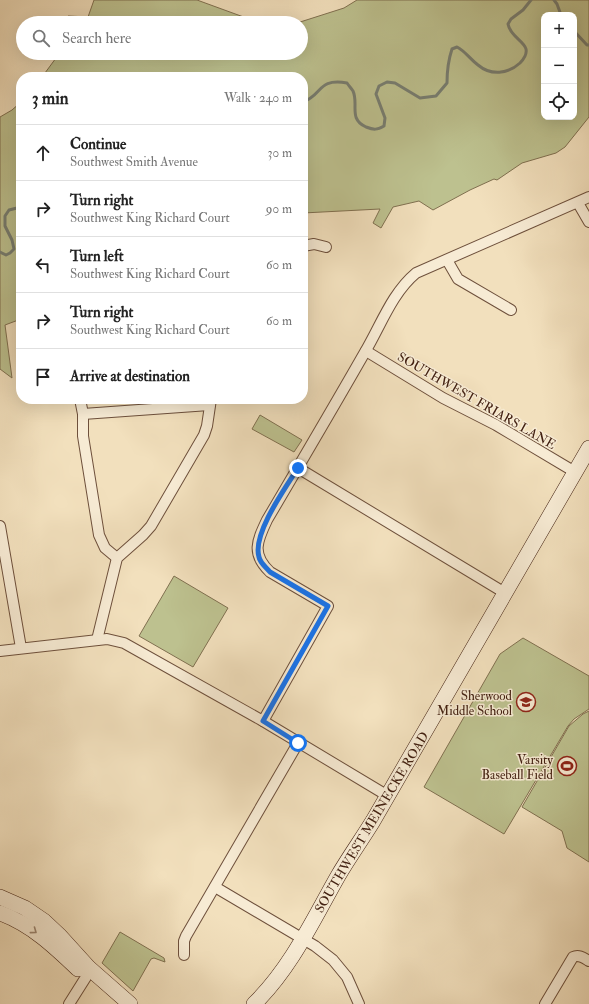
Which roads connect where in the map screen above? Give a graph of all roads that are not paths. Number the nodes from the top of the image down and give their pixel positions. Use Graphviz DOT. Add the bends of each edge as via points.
graph roads {
  1 [pos="589,197"];
  2 [pos="578,203"];
  3 [pos="589,222"];
  4 [pos="308,245"];
  5 [pos="326,247"];
  6 [pos="447,260"];
  7 [pos="511,310"];
  8 [pos="366,351"];
  9 [pos="81,404"];
  10 [pos="189,404"];
  11 [pos="210,404"];
  12 [pos="83,414"];
  13 [pos="589,448"];
  14 [pos="298,468"];
  15 [pos="576,472"];
  16 [pos="0,526"];
  17 [pos="117,558"];
  18 [pos="505,593"];
  19 [pos="97,640"];
  20 [pos="21,648"];
  21 [pos="0,651"];
  22 [pos="263,721"];
  23 [pos="298,743"];
  24 [pos="388,796"];
  25 [pos="215,887"];
  26 [pos="0,897"];
  27 [pos="0,913"];
  28 [pos="302,939"];
  29 [pos="184,955"];
  30 [pos="589,961"];
  31 [pos="86,977"];
  32 [pos="69,1004"];
  33 [pos="116,1004"];
  34 [pos="130,1004"];
  35 [pos="254,1004"];
  36 [pos="357,1004"];
  37 [pos="545,1004"];
  1 -- 2 [label="street"];
  2 -- 3 [label="street"];
  2 -- 6 [label="street"];
  4 -- 5 [label="street"];
  6 -- 7 [label="street" via="458,279"];
  6 -- 8 [label="street" via="416,273 406,281 397,292"];
  8 -- 14 [label="street"];
  8 -- 15 [label="street, SOUTHWEST FRIARS LANE" via="443,398 496,425"];
  9 -- 12 [label="street"];
  10 -- 12 [label="street"];
  11 -- 17 [label="street" via="204,435 158,516 143,535"];
  12 -- 17 [label="street" via="83,436 99,535 106,548"];
  13 -- 15 [label="main road, SOUTHWEST MEINECKE ROAD"];
  14 -- 18 [label="street"];
  14 -- 22 [label="street" via="260,535 259,557 270,572 328,606"];
  15 -- 18 [label="main road, SOUTHWEST MEINECKE ROAD"];
  16 -- 20 [label="street"];
  17 -- 19 [label="street"];
  18 -- 24 [label="main road, SOUTHWEST MEINECKE ROAD"];
  19 -- 20 [label="street"];
  19 -- 22 [label="street" via="107,639 124,643"];
  20 -- 21 [label="street"];
  22 -- 23 [label="street"];
  23 -- 24 [label="street"];
  23 -- 25 [label="street"];
  24 -- 28 [label="main road, SOUTHWEST MEINECKE ROAD" via="338,875"];
  25 -- 28 [label="street"];
  25 -- 29 [label="street" via="186,936"];
  26 -- 34 [label="main road" via="25,908 44,921 89,968"];
  27 -- 31 [label="main road, one-way" via="36,932"];
  28 -- 35 [label="main road, SOUTHWEST MEINECKE ROAD" via="282,972"];
  28 -- 36 [label="street" via="340,967 347,977"];
  30 -- 37 [label="street" via="573,957"];
  31 -- 32 [label="street"];
  31 -- 33 [label="main road"];
}
